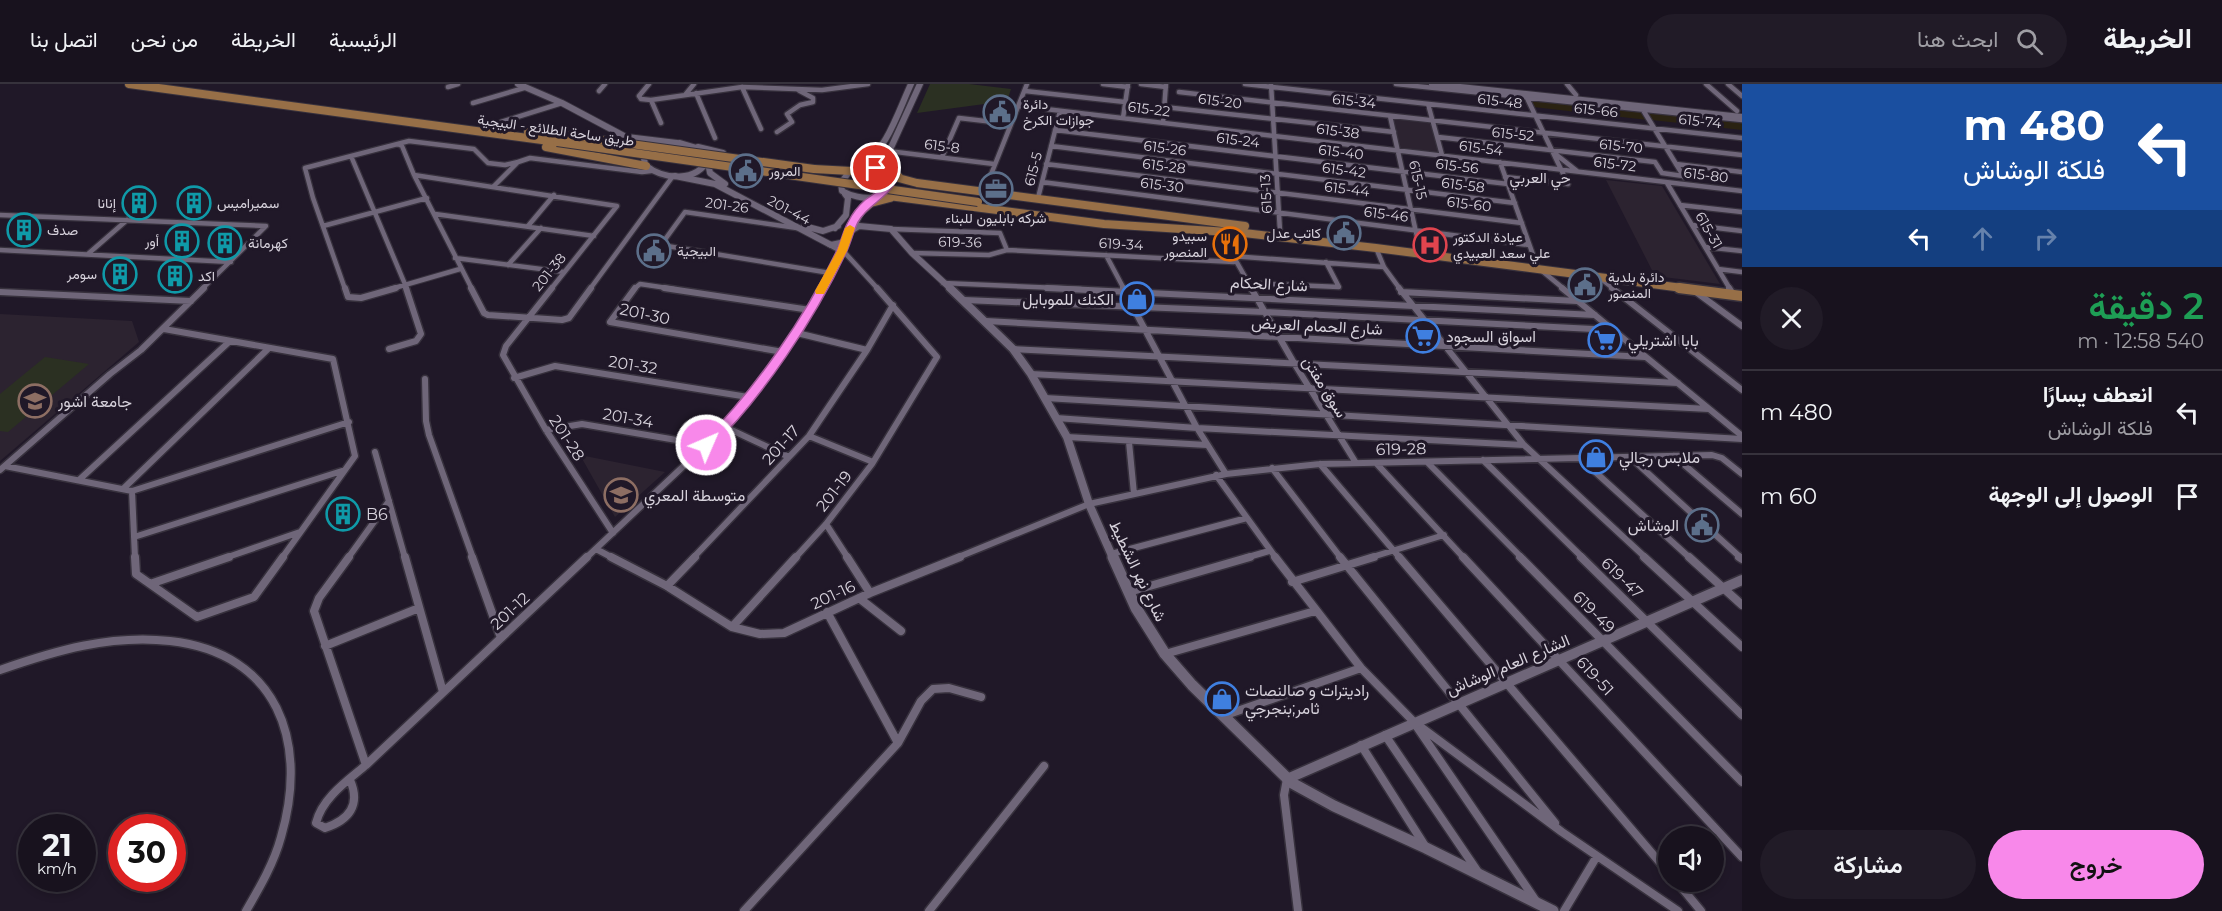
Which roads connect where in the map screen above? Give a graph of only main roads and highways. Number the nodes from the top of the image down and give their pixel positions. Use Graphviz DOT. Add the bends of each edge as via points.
graph roads {
  1 [pos="129,84"];
  2 [pos="159,84"];
  3 [pos="910,84"];
  4 [pos="920,84"];
  5 [pos="1432,84"];
  6 [pos="1473,85"];
  7 [pos="1739,112"];
  8 [pos="1742,119"];
  9 [pos="449,127"];
  10 [pos="561,138"];
  11 [pos="698,147"];
  12 [pos="886,155"];
  13 [pos="873,157"];
  14 [pos="708,163"];
  15 [pos="835,168"];
  16 [pos="649,169"];
  17 [pos="856,169"];
  18 [pos="889,174"];
  19 [pos="674,176"];
  20 [pos="917,183"];
  21 [pos="842,192"];
  22 [pos="881,195"];
  23 [pos="980,197"];
  24 [pos="918,199"];
  25 [pos="857,214"];
  26 [pos="838,226"];
  27 [pos="867,226"];
  28 [pos="1173,227"];
  29 [pos="1256,228"];
  30 [pos="848,236"];
  31 [pos="827,243"];
  32 [pos="1539,268"];
  33 [pos="1742,294"];
  34 [pos="1553,911"];
  1 -- 9 [label="main road, طريق ساحة الطلائع - البيجية"];
  2 -- 10 [label="main road, طريق ساحة الطلائع - البيجية"];
  3 -- 13 [label="main road"];
  4 -- 12 [label="main road"];
  5 -- 6 [label="main road"];
  6 -- 7 [label="main road"];
  6 -- 8 [label="main road" via="1526,96"];
  9 -- 10 [label="main road, طريق ساحة الطلائع - البيجية"];
  9 -- 16 [label="main road" via="496,139 624,160"];
  10 -- 17 [label="main road, bridge" via="840,172"];
  10 -- 23 [label="main road, طريق ساحة الطلائع - البيجية, bridge"];
  11 -- 14 [label="main road" via="708,156"];
  11 -- 15 [label="main road"];
  11 -- 16 [label="main road" via="680,143 661,146 647,154 644,160"];
  12 -- 18 [label="main road" via="883,167"];
  12 -- 20 [label="main road" via="884,164 893,174"];
  13 -- 15 [label="main road" via="861,165"];
  13 -- 17 [label="main road" via="867,165"];
  14 -- 19 [label="main road" via="695,172"];
  14 -- 26 [label="main road" via="708,171 717,180 805,226 823,231"];
  15 -- 17 [label="main road"];
  16 -- 19 [label="main road, 201-44"];
  17 -- 18 [label="main road" via="876,168"];
  17 -- 21 [label="main road" via="841,183"];
  18 -- 20 [label="main road"];
  18 -- 22 [label="main road" via="891,183"];
  19 -- 31 [label="main road, 201-44" via="715,184"];
  20 -- 23 [label="main road"];
  21 -- 22 [label="main road" via="861,199"];
  21 -- 26 [label="main road" via="849,204"];
  22 -- 24 [label="main road"];
  22 -- 25 [label="main road, 201-12"];
  23 -- 28 [label="main road"];
  23 -- 29 [label="main road"];
  23 -- 29 [label="main road" via="1038,198"];
  24 -- 25 [label="main road" via="884,199"];
  24 -- 28 [label="main road" via="1104,224"];
  25 -- 27 [label="main road" via="857,223"];
  25 -- 30 [label="main road, 201-12"];
  26 -- 31 [label="main road" via="824,237"];
  27 -- 30 [label="main road" via="854,227"];
  27 -- 34 [label="main road, شارع نهر الشطيط" via="891,229 1013,349 1067,437 1089,504 1145,623 1166,654 1223,716 1287,779 1334,806"];
  28 -- 32 [label="main road"];
  29 -- 32 [label="main road"];
  30 -- 31 [label="main road" via="839,245"];
  32 -- 33 [label="main road"];
  32 -- 33 [label="main road"];
}
